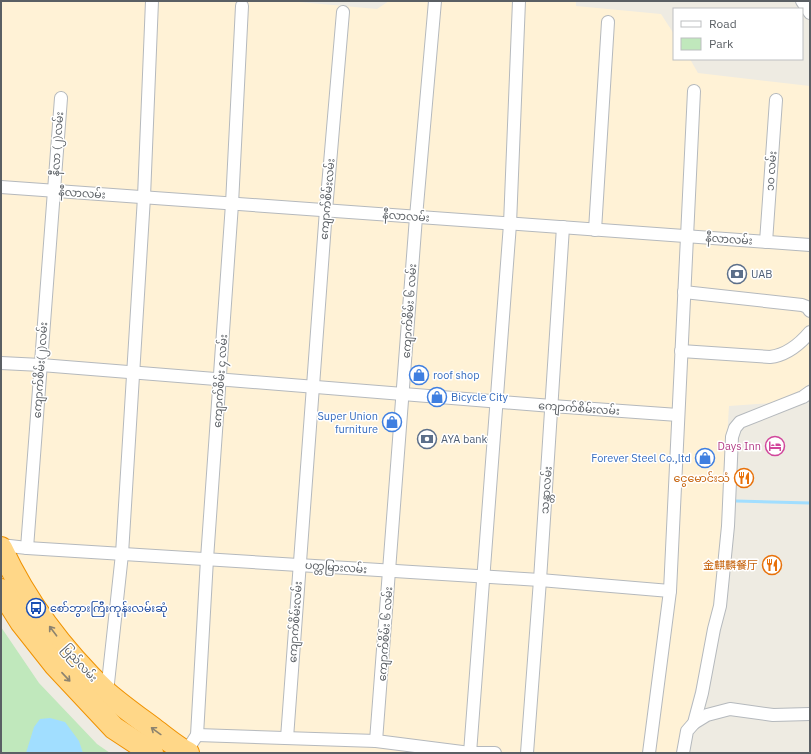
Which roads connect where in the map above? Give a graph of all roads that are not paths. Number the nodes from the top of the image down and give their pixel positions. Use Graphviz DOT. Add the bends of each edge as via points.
graph roads {
  1 [pos="152,1"];
  2 [pos="435,1"];
  3 [pos="519,1"];
  4 [pos="802,1"];
  5 [pos="242,6"];
  6 [pos="343,12"];
  7 [pos="810,13"];
  8 [pos="608,22"];
  9 [pos="694,90"];
  10 [pos="61,98"];
  11 [pos="776,100"];
  12 [pos="1,187"];
  13 [pos="54,191"];
  14 [pos="144,197"];
  15 [pos="232,204"];
  16 [pos="326,210"];
  17 [pos="416,217"];
  18 [pos="510,224"];
  19 [pos="563,227"];
  20 [pos="595,230"];
  21 [pos="687,236"];
  22 [pos="766,242"];
  23 [pos="810,245"];
  24 [pos="684,292"];
  25 [pos="810,311"];
  26 [pos="810,332"];
  27 [pos="682,351"];
  28 [pos="1,364"];
  29 [pos="41,365"];
  30 [pos="133,372"];
  31 [pos="220,379"];
  32 [pos="312,387"];
  33 [pos="810,392"];
  34 [pos="403,394"];
  35 [pos="497,401"];
  36 [pos="552,406"];
  37 [pos="678,414"];
  38 [pos="1,547"];
  39 [pos="27,548"];
  40 [pos="122,554"];
  41 [pos="207,559"];
  42 [pos="300,565"];
  43 [pos="389,570"];
  44 [pos="484,576"];
  45 [pos="540,580"];
  46 [pos="1,590"];
  47 [pos="670,591"];
  48 [pos="107,692"];
  49 [pos="810,714"];
  50 [pos="694,723"];
  51 [pos="287,738"];
  52 [pos="376,741"];
  53 [pos="190,747"];
  54 [pos="152,753"];
  55 [pos="470,753"];
  56 [pos="495,753"];
  57 [pos="527,753"];
  58 [pos="649,753"];
  59 [pos="683,753"];
  1 -- 14 [label="street"];
  2 -- 17 [label="street, ကျောက်စိမ်း ၆ လမ်း"];
  3 -- 18 [label="street"];
  4 -- 7 [label="street"];
  5 -- 15 [label="street, ကျောက်စိမ်း ၄ လမ်း"];
  6 -- 16 [label="street, ကျောက်စိမ်းလမ်း"];
  8 -- 20 [label="street"];
  9 -- 21 [label="street"];
  10 -- 13 [label="street, နီလာ (၂)လမ်း"];
  11 -- 22 [label="street, ၁၀ လမ်း"];
  12 -- 13 [label="street, နီလာလမ်း"];
  13 -- 14 [label="street, နီလာလမ်း"];
  13 -- 29 [label="street, ကျောက်စိမ်း(၂)လမ်း"];
  14 -- 15 [label="street, နီလာလမ်း"];
  14 -- 30 [label="street"];
  15 -- 16 [label="street, နီလာလမ်း"];
  15 -- 31 [label="street, ကျောက်စိမ်း ၄ လမ်း"];
  16 -- 17 [label="street, နီလာလမ်း"];
  16 -- 32 [label="street, ကျောက်စိမ်းလမ်း"];
  17 -- 18 [label="street, နီလာလမ်း"];
  17 -- 34 [label="street, ကျောက်စိမ်း ၆ လမ်း"];
  18 -- 19 [label="street, နီလာလမ်း"];
  18 -- 35 [label="street"];
  19 -- 20 [label="street, နီလာလမ်း"];
  19 -- 36 [label="street, သန္တာလမ်း"];
  20 -- 21 [label="street, နီလာလမ်း"];
  21 -- 22 [label="street, နီလာလမ်း"];
  21 -- 24 [label="street"];
  22 -- 23 [label="street, နီလာလမ်း"];
  24 -- 25 [label="street" via="802,305"];
  24 -- 27 [label="street"];
  26 -- 27 [label="street" via="800,344 779,356"];
  27 -- 37 [label="street"];
  28 -- 29 [label="street, ကျောက်စိမ်းလမ်း"];
  29 -- 30 [label="street, ကျောက်စိမ်းလမ်း"];
  29 -- 39 [label="street, ကျောက်စိမ်း(၂)လမ်း"];
  30 -- 31 [label="street, ကျောက်စိမ်းလမ်း"];
  30 -- 40 [label="street"];
  31 -- 32 [label="street, ကျောက်စိမ်းလမ်း"];
  31 -- 41 [label="street, ကျောက်စိမ်း ၄ လမ်း"];
  32 -- 34 [label="street, ကျောက်စိမ်းလမ်း"];
  32 -- 42 [label="street, ကျောက်စိမ်းလမ်း"];
  33 -- 50 [label="street" via="740,422 732,436 728,526 720,606"];
  34 -- 35 [label="street, ကျောက်စိမ်းလမ်း"];
  34 -- 43 [label="street, ကျောက်စိမ်း ၆ လမ်း"];
  35 -- 36 [label="street, ကျောက်စိမ်းလမ်း"];
  35 -- 44 [label="street"];
  36 -- 37 [label="street, ကျောက်စိမ်းလမ်း"];
  36 -- 45 [label="street, သန္တာလမ်း"];
  37 -- 47 [label="street"];
  38 -- 39 [label="street, ပတ္တမြားလမ်း"];
  48 -- 38 [label="highway, ပြည်လမ်း, one-way" via="68,651 38,612 12,572"];
  39 -- 40 [label="street, ပတ္တမြားလမ်း"];
  40 -- 41 [label="street, ပတ္တမြားလမ်း"];
  40 -- 48 [label="street"];
  41 -- 42 [label="street, ပတ္တမြားလမ်း"];
  41 -- 53 [label="street, ကျောက်စိမ်း ၄ လမ်း"];
  42 -- 43 [label="street, ပတ္တမြားလမ်း"];
  42 -- 51 [label="street, ကျောက်စိမ်းလမ်း"];
  43 -- 44 [label="street, ပတ္တမြားလမ်း"];
  43 -- 52 [label="street, ကျောက်စိမ်း ၆ လမ်း"];
  44 -- 45 [label="street, ပတ္တမြားလမ်း"];
  44 -- 55 [label="street"];
  45 -- 47 [label="street, ပတ္တမြားလမ်း"];
  45 -- 57 [label="street, သန္တာလမ်း"];
  46 -- 54 [label="highway, ပြည်လမ်း, one-way" via="21,622 55,665 114,728"];
  47 -- 58 [label="street"];
  53 -- 48 [label="highway, ပြည်လမ်း, one-way" via="128,711"];
  49 -- 50 [label="street" via="773,715 730,709 707,715"];
  50 -- 59 [label="street" via="687,731"];
  51 -- 52 [label="street"];
  51 -- 53 [label="street"];
  52 -- 55 [label="street"];
  55 -- 56 [label="street"];
}
